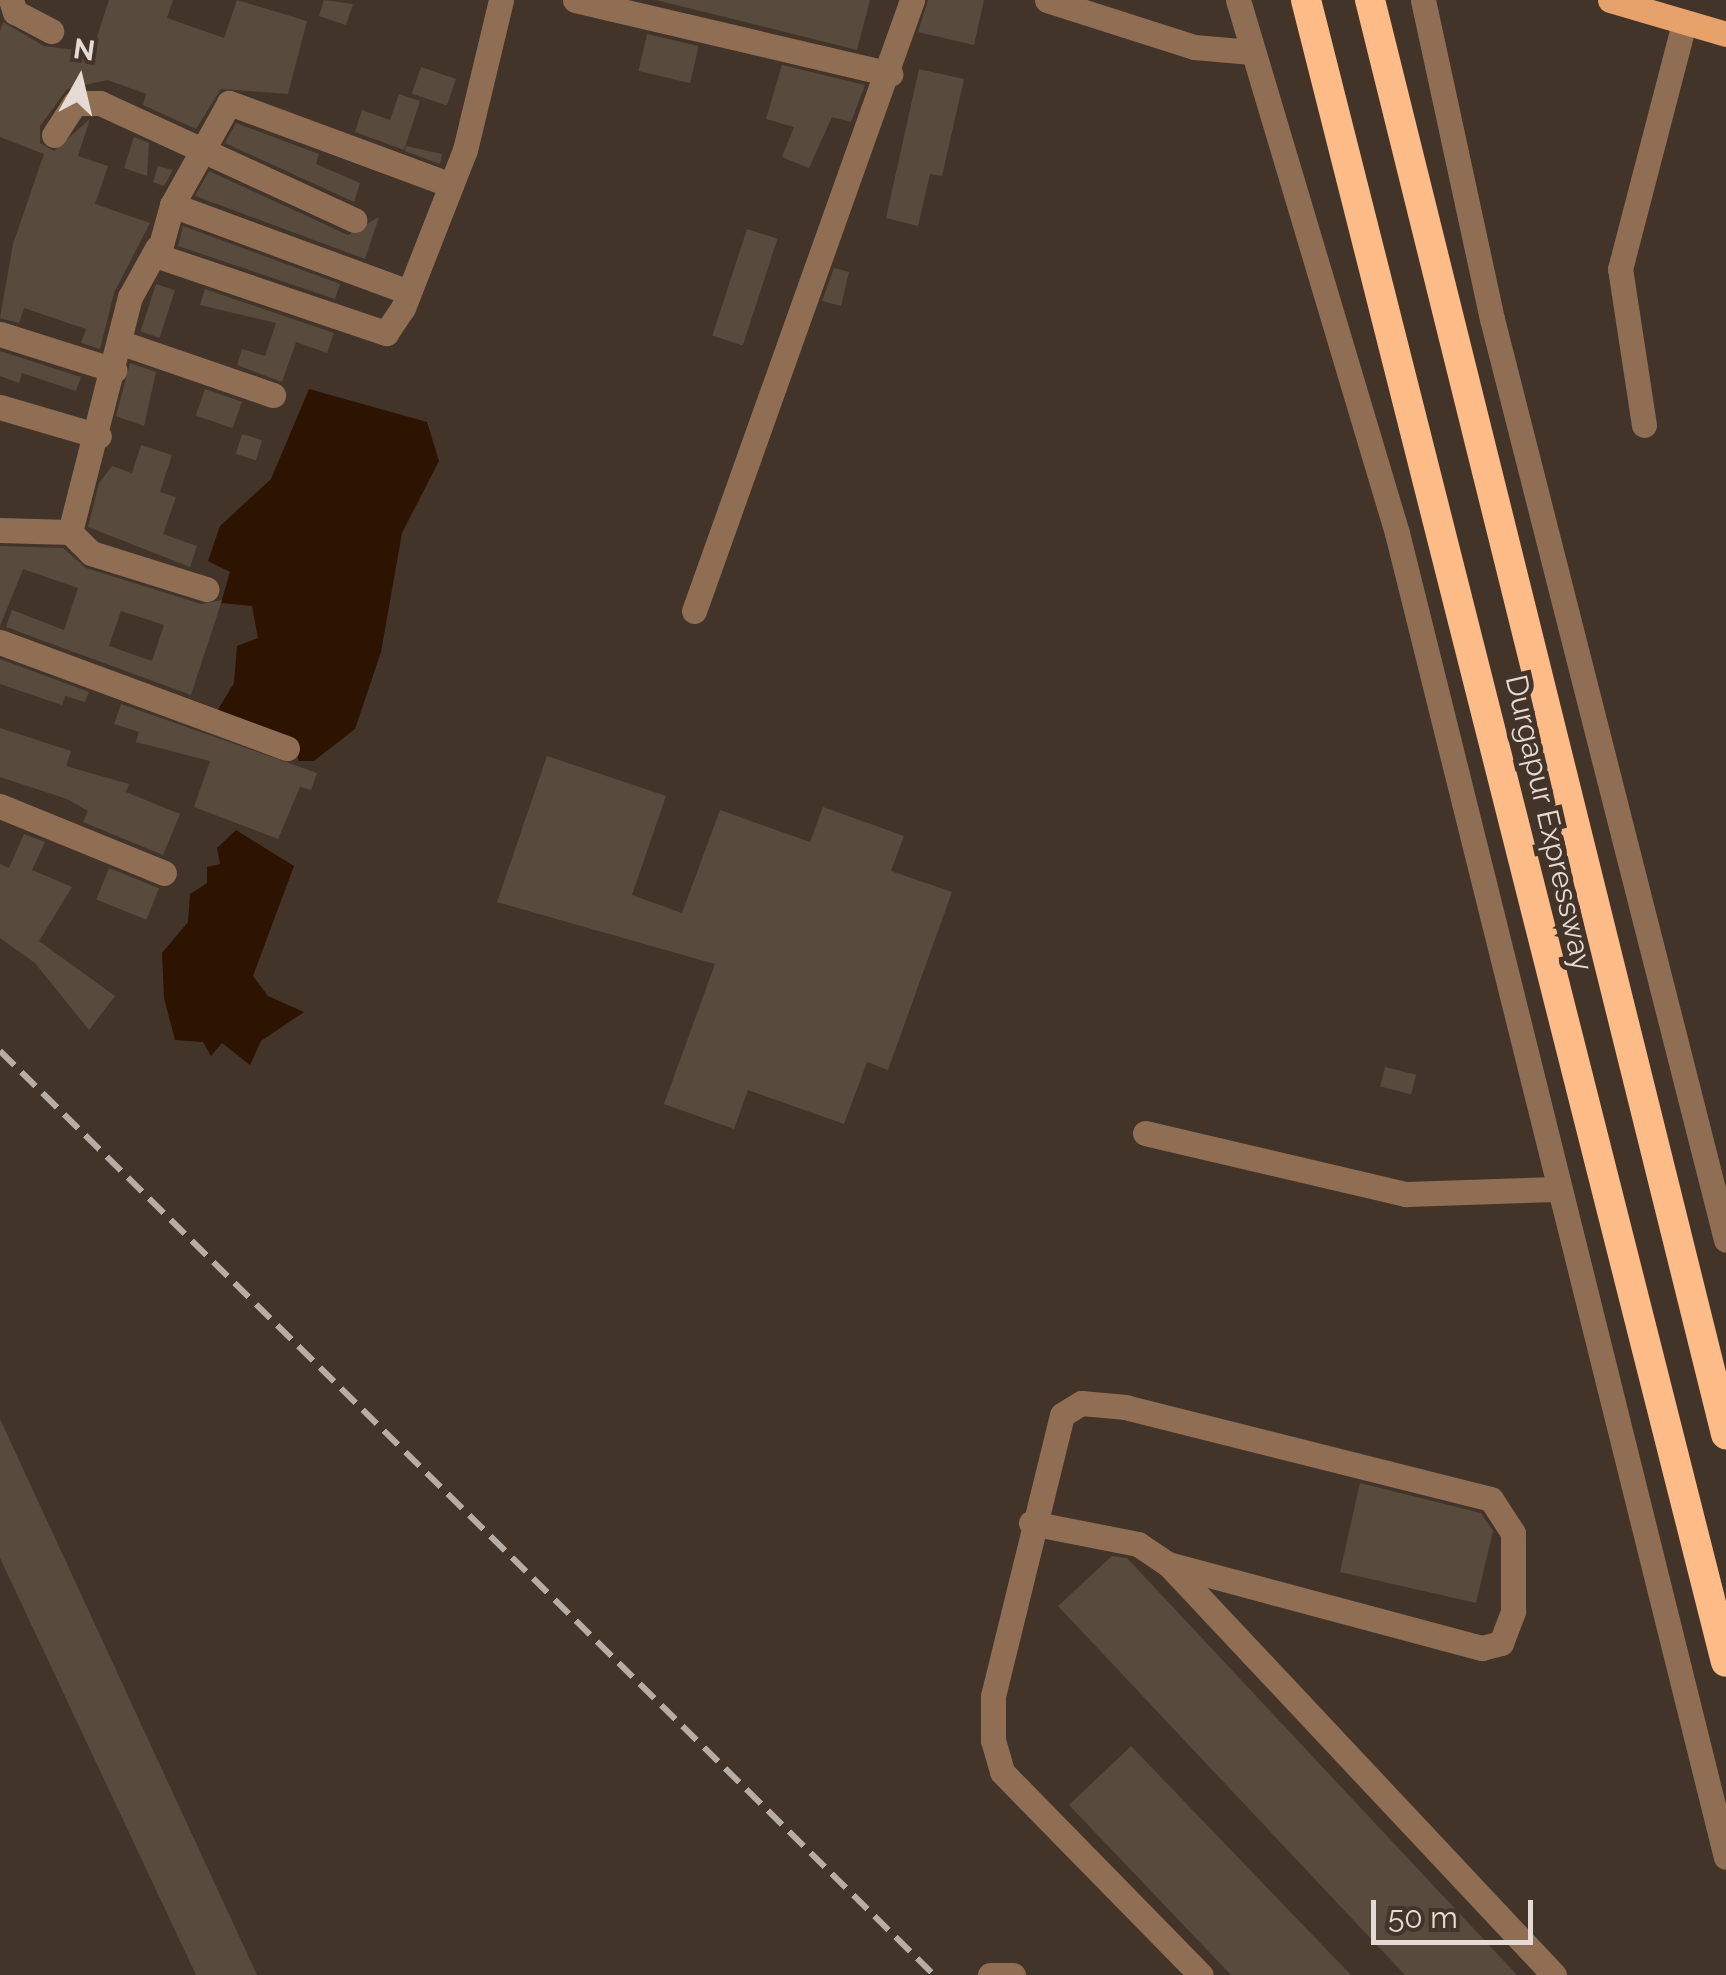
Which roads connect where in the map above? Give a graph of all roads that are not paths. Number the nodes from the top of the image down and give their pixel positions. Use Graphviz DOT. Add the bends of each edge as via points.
graph roads {
  1 [pos="11,0"];
  2 [pos="501,0"];
  3 [pos="574,0"];
  4 [pos="912,0"];
  5 [pos="1047,0"];
  6 [pos="1238,0"];
  7 [pos="1370,0"];
  8 [pos="1423,0"];
  9 [pos="1610,0"];
  10 [pos="1306,2"];
  11 [pos="1684,23"];
  12 [pos="51,31"];
  13 [pos="1726,34"];
  14 [pos="1252,52"];
  15 [pos="890,74"];
  16 [pos="54,135"];
  17 [pos="203,148"];
  18 [pos="450,185"];
  19 [pos="172,205"];
  20 [pos="354,220"];
  21 [pos="157,248"];
  22 [pos="409,292"];
  23 [pos="0,334"];
  24 [pos="119,342"];
  25 [pos="114,370"];
  26 [pos="273,396"];
  27 [pos="0,407"];
  28 [pos="1644,425"];
  29 [pos="99,436"];
  30 [pos="0,530"];
  31 [pos="70,532"];
  32 [pos="206,589"];
  33 [pos="694,611"];
  34 [pos="0,642"];
  35 [pos="286,748"];
  36 [pos="0,806"];
  37 [pos="164,873"];
  38 [pos="1145,1133"];
  39 [pos="1556,1189"];
  40 [pos="1726,1240"];
  41 [pos="1726,1434"];
  42 [pos="1031,1523"];
  43 [pos="1168,1564"];
  44 [pos="1726,1662"];
  45 [pos="1726,1857"];
  46 [pos="990,1975"];
  47 [pos="1013,1975"];
  48 [pos="1201,1975"];
  49 [pos="1554,1975"];
  1 -- 12 [label="street" via="15,12"];
  2 -- 18 [label="street"];
  3 -- 15 [label="street"];
  4 -- 15 [label="street"];
  5 -- 14 [label="street" via="1194,47"];
  6 -- 14 [label="street"];
  7 -- 41 [label="highway, Durgapur Expressway"];
  8 -- 40 [label="street" via="1492,318"];
  9 -- 11 [label="main road"];
  10 -- 44 [label="highway, Durgapur Expressway"];
  11 -- 13 [label="main road"];
  11 -- 28 [label="street" via="1620,269"];
  14 -- 39 [label="street" via="1397,533"];
  15 -- 33 [label="street" via="798,303"];
  16 -- 17 [label="street" via="75,104 87,102"];
  17 -- 18 [label="street" via="229,103"];
  17 -- 19 [label="street"];
  17 -- 20 [label="street"];
  18 -- 22 [label="street"];
  19 -- 21 [label="street"];
  19 -- 22 [label="street"];
  21 -- 22 [label="street" via="165,261 371,332 394,326"];
  21 -- 24 [label="street"];
  23 -- 25 [label="street"];
  24 -- 25 [label="street"];
  24 -- 26 [label="street"];
  25 -- 29 [label="street"];
  27 -- 29 [label="street"];
  29 -- 31 [label="street"];
  30 -- 31 [label="street"];
  31 -- 32 [label="street" via="90,553"];
  34 -- 35 [label="street"];
  36 -- 37 [label="street"];
  38 -- 39 [label="street" via="1406,1194"];
  39 -- 45 [label="street"];
  42 -- 43 [label="street" via="1138,1544"];
  42 -- 43 [label="street" via="1062,1415 1080,1403 1126,1407 1491,1499 1514,1534 1513,1610 1501,1643 1482,1648"];
  42 -- 48 [label="street" via="992,1696 1002,1772"];
  43 -- 49 [label="street"];
  46 -- 47 [label="street"];
}
